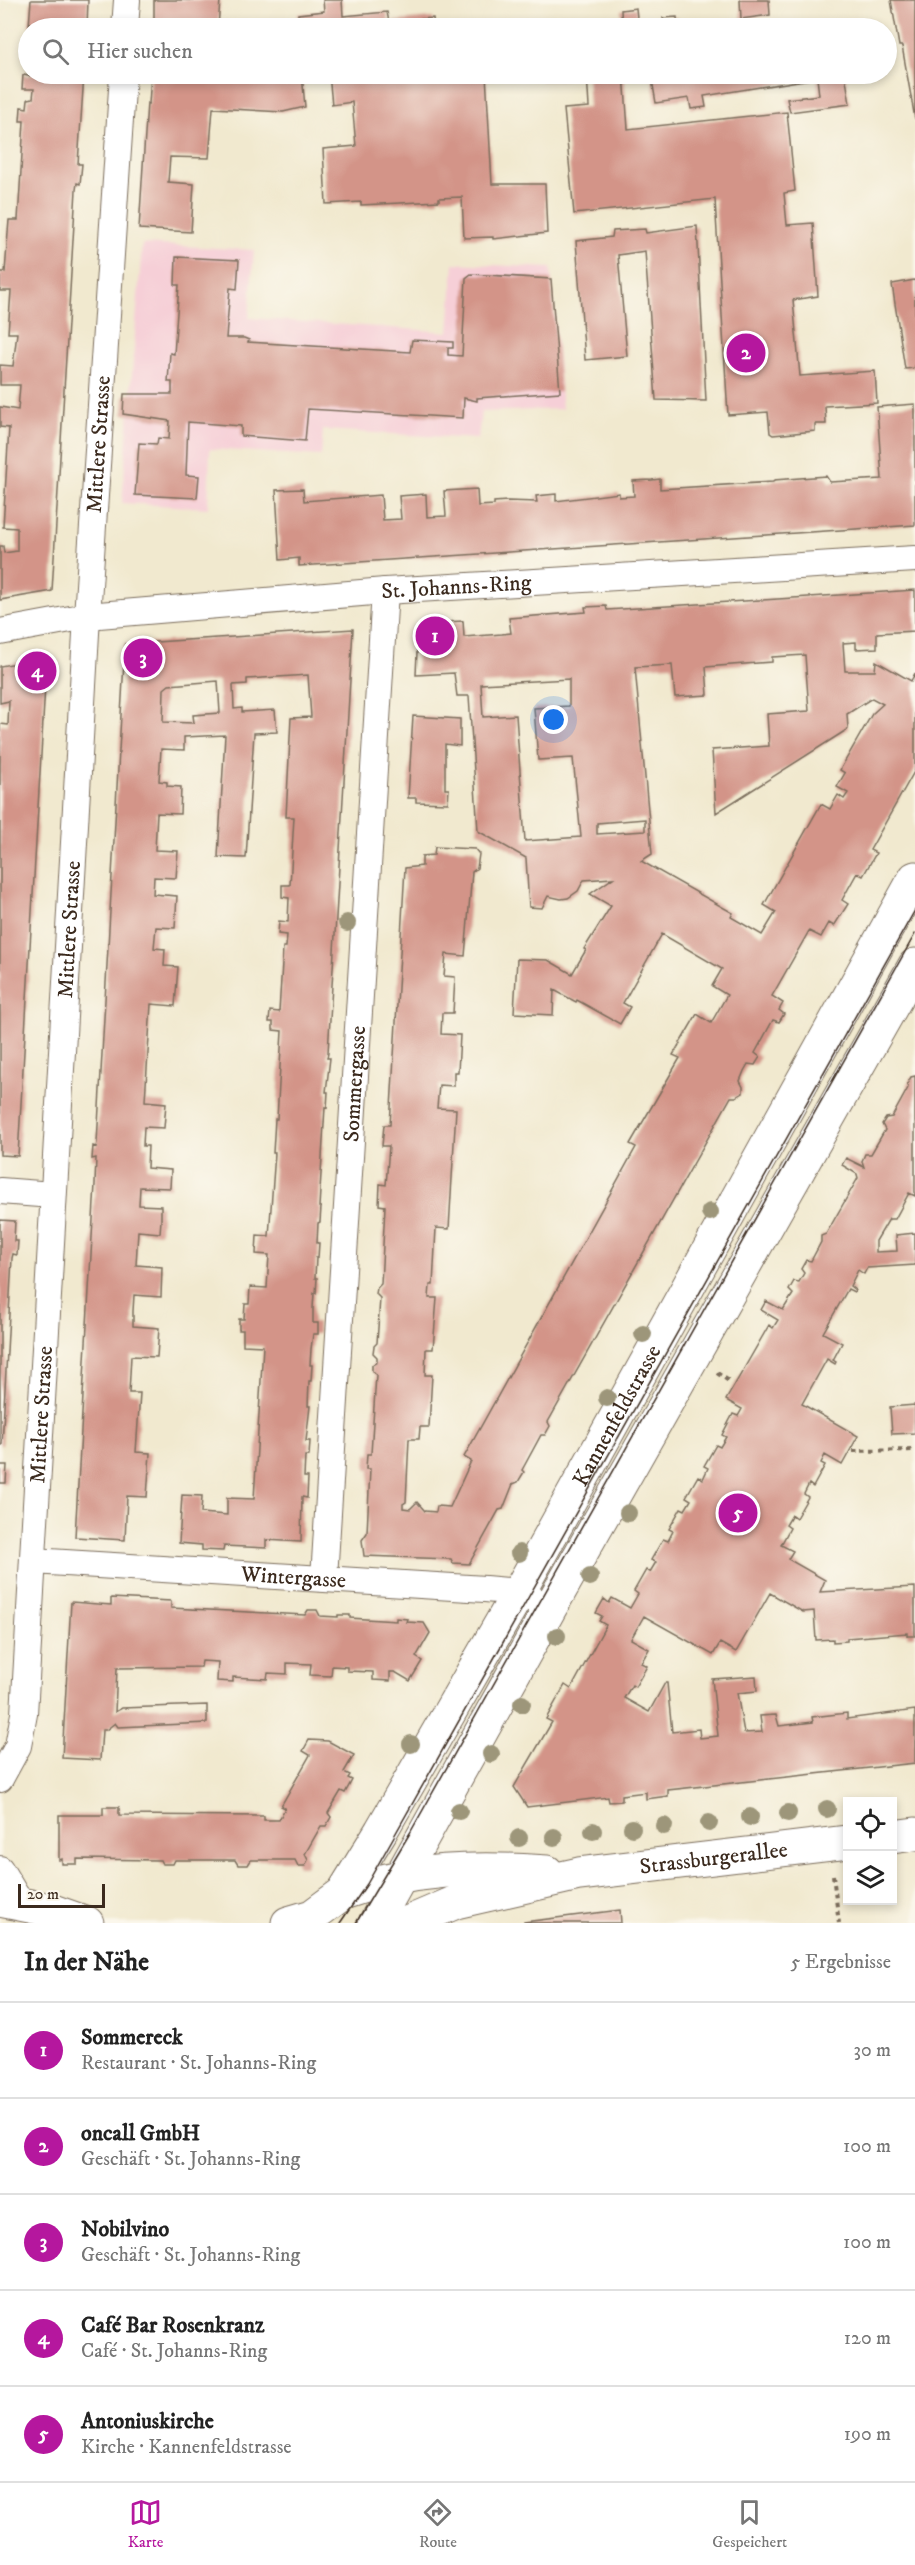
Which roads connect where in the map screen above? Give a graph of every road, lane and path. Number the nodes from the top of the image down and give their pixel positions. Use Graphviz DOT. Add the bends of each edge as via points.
graph roads {
  1 [pos="127,0"];
  2 [pos="126,18"];
  3 [pos="122,84"];
  4 [pos="915,559"];
  5 [pos="385,591"];
  6 [pos="87,616"];
  7 [pos="0,632"];
  8 [pos="915,878"];
  9 [pos="915,965"];
  10 [pos="0,1191"];
  11 [pos="53,1195"];
  12 [pos="718,1374"];
  13 [pos="732,1383"];
  14 [pos="915,1450"];
  15 [pos="853,1451"];
  16 [pos="33,1561"];
  17 [pos="324,1578"];
  18 [pos="519,1592"];
  19 [pos="550,1608"];
  20 [pos="0,1779"];
  21 [pos="915,1834"];
  22 [pos="897,1836"];
  23 [pos="838,1843"];
  24 [pos="0,1869"];
  25 [pos="579,1874"];
  26 [pos="402,1876"];
  27 [pos="343,1893"];
  28 [pos="11,1902"];
  29 [pos="87,1923"];
  30 [pos="288,1923"];
  31 [pos="375,1923"];
  32 [pos="407,1923"];
  33 [pos="839,1923"];
  1 -- 2 [label="street"];
  3 -- 6 [label="street, Mittlere Strasse"];
  4 -- 5 [label="street, St. Johanns-Ring"];
  5 -- 6 [label="street, St. Johanns-Ring"];
  5 -- 17 [label="street, Sommergasse"];
  6 -- 7 [label="street, St. Johanns-Ring"];
  6 -- 11 [label="street, Mittlere Strasse"];
  8 -- 18 [label="main road, Kannenfeldstrasse"];
  9 -- 19 [label="main road, Kannenfeldstrasse"];
  10 -- 11 [label="street"];
  11 -- 16 [label="street, Mittlere Strasse"];
  12 -- 13 [label="path"];
  14 -- 15 [label="path"];
  16 -- 17 [label="street, Wintergasse"];
  16 -- 20 [label="street, Mittlere Strasse" via="24,1714 18,1746"];
  17 -- 18 [label="street, Wintergasse"];
  18 -- 19 [label="street, Wintergasse"];
  18 -- 27 [label="main road, Kannenfeldstrasse"];
  19 -- 26 [label="main road, Kannenfeldstrasse"];
  21 -- 22 [label="main road"];
  23 -- 25 [label="main road, Strassburgerallee"];
  23 -- 33 [label="path"];
  24 -- 28 [label="street"];
  25 -- 26 [label="main road, Strassburgerallee" via="486,1868"];
  25 -- 32 [label="main road, Strassburgerallee" via="456,1902"];
  26 -- 27 [label="main road, Strassburgerallee"];
  26 -- 31 [label="main road, Kannenfeldstrasse"];
  27 -- 30 [label="main road, Kannenfeldstrasse" via="312,1916"];
  28 -- 29 [label="main road"];
}
